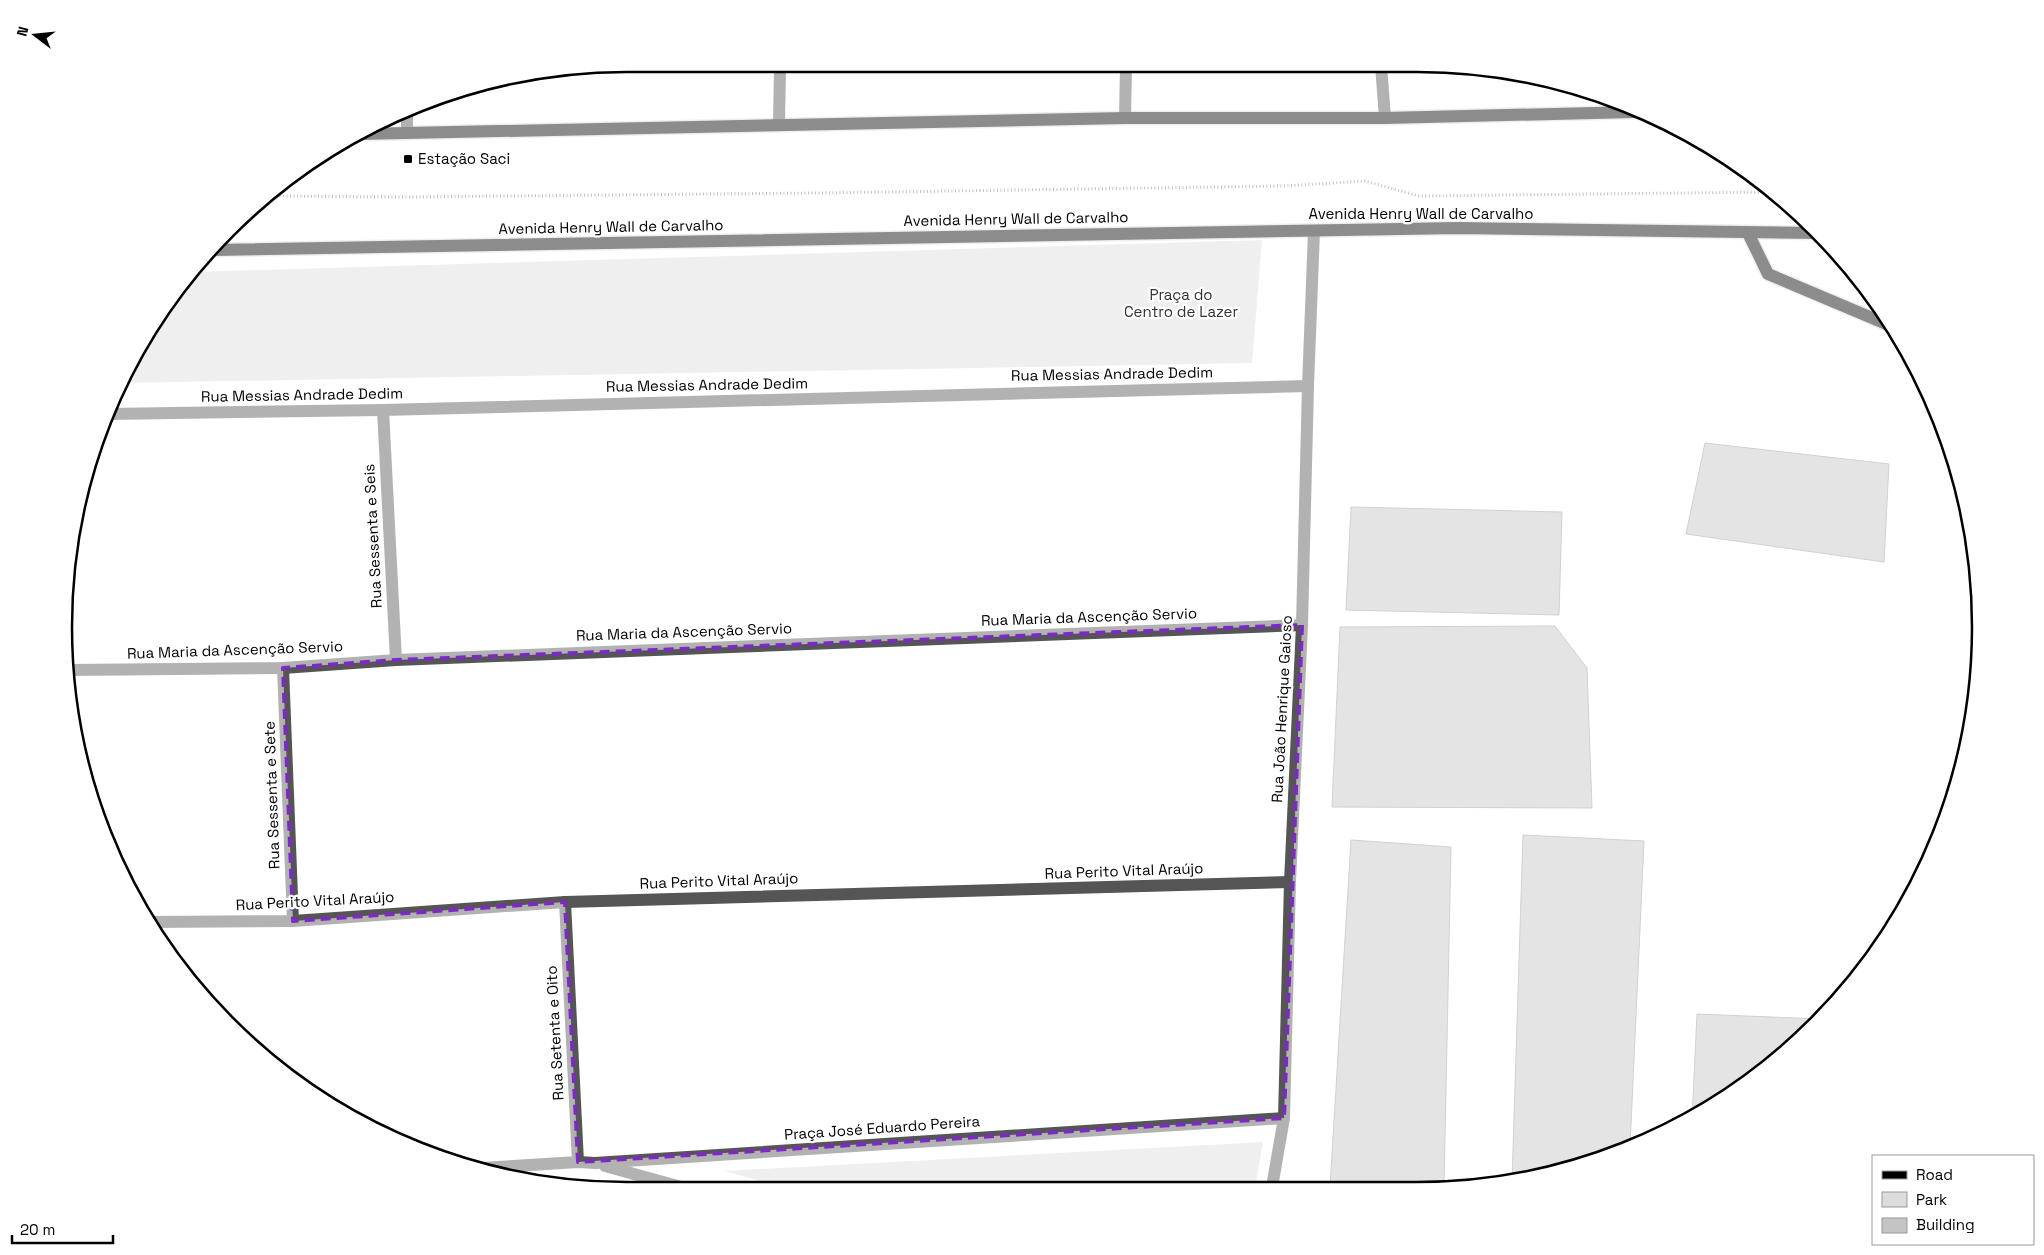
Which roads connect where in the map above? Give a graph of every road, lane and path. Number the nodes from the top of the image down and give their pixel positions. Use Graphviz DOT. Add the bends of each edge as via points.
graph roads {
  1 [pos="780,72"];
  2 [pos="1126,72"];
  3 [pos="1382,72"];
  4 [pos="1617,110"];
  5 [pos="1125,118"];
  6 [pos="1386,118"];
  7 [pos="407,119"];
  8 [pos="780,124"];
  9 [pos="407,131"];
  10 [pos="377,133"];
  11 [pos="1760,192"];
  12 [pos="279,196"];
  13 [pos="1314,231"];
  14 [pos="1748,233"];
  15 [pos="1807,233"];
  16 [pos="221,250"];
  17 [pos="1879,321"];
  18 [pos="1308,386"];
  19 [pos="383,410"];
  20 [pos="116,414"];
  21 [pos="1302,625"];
  22 [pos="396,660"];
  23 [pos="283,668"];
  24 [pos="74,670"];
  25 [pos="1290,882"];
  26 [pos="565,902"];
  27 [pos="293,921"];
  28 [pos="157,922"];
  29 [pos="1284,1118"];
  30 [pos="578,1162"];
  31 [pos="595,1163"];
  32 [pos="497,1167"];
  33 [pos="663,1182"];
  34 [pos="1273,1182"];
  1 -- 8 [label="street"];
  2 -- 5 [label="street"];
  3 -- 6 [label="street"];
  4 -- 6 [label="main road"];
  5 -- 6 [label="main road"];
  5 -- 8 [label="main road"];
  7 -- 9 [label="street"];
  8 -- 9 [label="main road"];
  9 -- 10 [label="main road"];
  11 -- 12 [label="path" via="1419,196 1365,181 1284,186 815,193"];
  13 -- 14 [label="main road, Avenida Henry Wall de Carvalho" via="1458,228"];
  13 -- 16 [label="main road, Avenida Henry Wall de Carvalho"];
  13 -- 18 [label="street, Rua João Henrique Gaioso"];
  14 -- 15 [label="main road, Avenida Henry Wall de Carvalho"];
  14 -- 17 [label="main road" via="1768,274"];
  18 -- 19 [label="street, Rua Messias Andrade Dedim"];
  18 -- 21 [label="street, Rua João Henrique Gaioso"];
  19 -- 20 [label="street, Rua Messias Andrade Dedim"];
  19 -- 22 [label="street, Rua Sessenta e Seis"];
  21 -- 22 [label="street, Rua Maria da Ascenção Servio"];
  21 -- 25 [label="street, Rua João Henrique Gaioso"];
  22 -- 23 [label="street, Rua Maria da Ascenção Servio"];
  23 -- 24 [label="street, Rua Maria da Ascenção Servio"];
  23 -- 27 [label="street, Rua Sessenta e Sete"];
  25 -- 26 [label="street, Rua Perito Vital Araújo"];
  25 -- 29 [label="street, Rua João Henrique Gaioso"];
  26 -- 27 [label="street, Rua Perito Vital Araújo"];
  26 -- 30 [label="street, Rua Setenta e Oito"];
  27 -- 28 [label="street, Rua Perito Vital Araújo"];
  29 -- 31 [label="street, Praça José Eduardo Pereira"];
  29 -- 34 [label="street, Rua João Henrique Gaioso"];
  30 -- 31 [label="street, Praça José Eduardo Pereira"];
  30 -- 32 [label="street, Praça José Eduardo Pereira"];
  31 -- 33 [label="street"];
}
